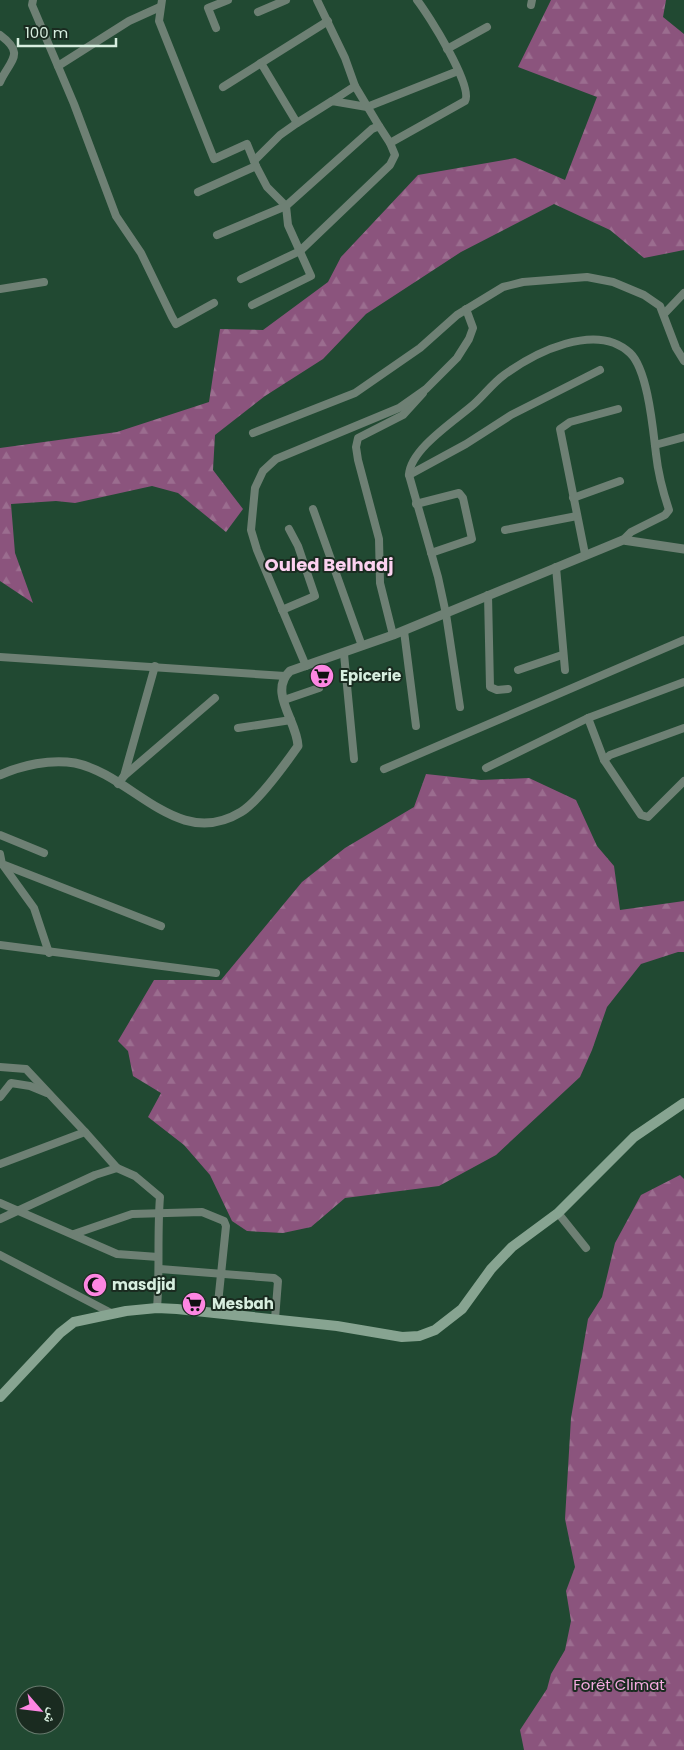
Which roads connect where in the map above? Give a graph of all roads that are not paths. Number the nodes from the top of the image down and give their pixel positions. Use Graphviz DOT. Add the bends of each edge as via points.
graph roads {
  1 [pos="33,0"];
  2 [pos="228,0"];
  3 [pos="286,0"];
  4 [pos="317,0"];
  5 [pos="418,0"];
  6 [pos="161,4"];
  7 [pos="258,12"];
  8 [pos="328,20"];
  9 [pos="487,27"];
  10 [pos="216,28"];
  11 [pos="0,35"];
  12 [pos="448,49"];
  13 [pos="261,63"];
  14 [pos="58,66"];
  15 [pos="458,71"];
  16 [pos="0,82"];
  17 [pos="355,86"];
  18 [pos="223,87"];
  19 [pos="332,101"];
  20 [pos="367,107"];
  21 [pos="297,123"];
  22 [pos="379,126"];
  23 [pos="390,143"];
  24 [pos="255,163"];
  25 [pos="198,192"];
  26 [pos="286,206"];
  27 [pos="217,235"];
  28 [pos="300,251"];
  29 [pos="241,279"];
  30 [pos="44,282"];
  31 [pos="0,289"];
  32 [pos="684,293"];
  33 [pos="214,303"];
  34 [pos="252,305"];
  35 [pos="466,310"];
  36 [pos="664,314"];
  37 [pos="684,361"];
  38 [pos="600,370"];
  39 [pos="426,389"];
  40 [pos="618,409"];
  41 [pos="253,433"];
  42 [pos="684,437"];
  43 [pos="655,445"];
  44 [pos="409,475"];
  45 [pos="620,481"];
  46 [pos="573,498"];
  47 [pos="416,504"];
  48 [pos="313,509"];
  49 [pos="577,516"];
  50 [pos="289,529"];
  51 [pos="505,530"];
  52 [pos="623,540"];
  53 [pos="684,549"];
  54 [pos="431,553"];
  55 [pos="585,554"];
  56 [pos="556,567"];
  57 [pos="488,594"];
  58 [pos="282,610"];
  59 [pos="446,614"];
  60 [pos="404,630"];
  61 [pos="393,635"];
  62 [pos="684,640"];
  63 [pos="362,646"];
  64 [pos="344,654"];
  65 [pos="562,654"];
  66 [pos="0,656"];
  67 [pos="154,666"];
  68 [pos="306,666"];
  69 [pos="518,670"];
  70 [pos="565,670"];
  71 [pos="285,676"];
  72 [pos="684,682"];
  73 [pos="319,688"];
  74 [pos="508,689"];
  75 [pos="215,698"];
  76 [pos="284,700"];
  77 [pos="460,707"];
  78 [pos="588,718"];
  79 [pos="291,720"];
  80 [pos="416,726"];
  81 [pos="238,728"];
  82 [pos="684,728"];
  83 [pos="354,759"];
  84 [pos="604,760"];
  85 [pos="486,768"];
  86 [pos="384,769"];
  87 [pos="1,772"];
  88 [pos="124,776"];
  89 [pos="684,781"];
  90 [pos="118,784"];
  91 [pos="0,835"];
  92 [pos="44,853"];
  93 [pos="0,854"];
  94 [pos="2,864"];
  95 [pos="161,926"];
  96 [pos="0,945"];
  97 [pos="49,953"];
  98 [pos="216,973"];
  99 [pos="0,1067"];
  100 [pos="48,1094"];
  101 [pos="0,1097"];
  102 [pos="684,1102"];
  103 [pos="86,1132"];
  104 [pos="0,1164"];
  105 [pos="117,1168"];
  106 [pos="0,1203"];
  107 [pos="18,1211"];
  108 [pos="159,1213"];
  109 [pos="558,1213"];
  110 [pos="0,1219"];
  111 [pos="74,1234"];
  112 [pos="586,1248"];
  113 [pos="0,1255"];
  114 [pos="158,1257"];
  115 [pos="160,1269"];
  116 [pos="222,1272"];
  117 [pos="157,1308"];
  118 [pos="111,1313"];
  119 [pos="217,1313"];
  120 [pos="274,1319"];
  121 [pos="0,1397"];
  1 -- 14 [label="street" via="32,5"];
  2 -- 10 [label="street" via="208,8"];
  3 -- 7 [label="street"];
  4 -- 8 [label="street"];
  5 -- 12 [label="street"];
  6 -- 14 [label="street"];
  6 -- 24 [label="street" via="159,21 214,159 247,144"];
  8 -- 13 [label="street"];
  8 -- 17 [label="street"];
  9 -- 12 [label="street"];
  11 -- 16 [label="street" via="10,42 15,51 13,62"];
  12 -- 15 [label="street"];
  13 -- 18 [label="street"];
  13 -- 21 [label="street"];
  14 -- 33 [label="street" via="116,216 141,253 176,324"];
  15 -- 20 [label="street"];
  15 -- 23 [label="street" via="466,100"];
  17 -- 19 [label="street"];
  17 -- 20 [label="street"];
  19 -- 20 [label="street"];
  19 -- 21 [label="street"];
  20 -- 22 [label="street"];
  21 -- 24 [label="street" via="280,135"];
  22 -- 23 [label="street"];
  22 -- 26 [label="street"];
  23 -- 28 [label="street" via="395,155 390,165"];
  24 -- 25 [label="street"];
  24 -- 26 [label="street" via="267,187"];
  26 -- 27 [label="street"];
  26 -- 28 [label="street" via="288,225"];
  28 -- 29 [label="street"];
  28 -- 34 [label="street" via="311,276"];
  30 -- 31 [label="street"];
  32 -- 36 [label="street"];
  35 -- 36 [label="street" via="508,285 587,277 613,282 644,295 658,304"];
  35 -- 39 [label="street" via="473,328 469,340 457,358"];
  35 -- 41 [label="street" via="420,348 355,392"];
  36 -- 37 [label="street"];
  38 -- 44 [label="street" via="511,415"];
  39 -- 58 [label="street" via="399,408 286,453 263,471 255,488 251,530"];
  39 -- 61 [label="street" via="403,416 358,438 356,446 367,498 378,529 380,583"];
  40 -- 46 [label="street" via="570,422 560,429"];
  42 -- 43 [label="street"];
  43 -- 44 [label="street" via="643,381 631,353 608,342 579,340 530,358 502,376 442,429 415,459"];
  43 -- 52 [label="street" via="668,510"];
  44 -- 47 [label="street"];
  45 -- 46 [label="street"];
  46 -- 49 [label="street"];
  47 -- 54 [label="street"];
  47 -- 54 [label="street" via="459,493 463,498 472,539"];
  48 -- 63 [label="street"];
  49 -- 51 [label="street"];
  49 -- 55 [label="street"];
  50 -- 58 [label="street" via="315,596"];
  52 -- 53 [label="street"];
  52 -- 55 [label="street"];
  54 -- 59 [label="street"];
  55 -- 56 [label="street"];
  56 -- 57 [label="street"];
  56 -- 65 [label="street"];
  57 -- 59 [label="street"];
  57 -- 74 [label="street" via="490,687"];
  58 -- 68 [label="street"];
  59 -- 60 [label="street"];
  59 -- 77 [label="street"];
  60 -- 61 [label="street"];
  60 -- 80 [label="street"];
  61 -- 63 [label="street"];
  62 -- 86 [label="street"];
  63 -- 64 [label="street"];
  64 -- 68 [label="street"];
  64 -- 83 [label="street"];
  65 -- 69 [label="street"];
  65 -- 70 [label="street"];
  66 -- 67 [label="street" via="111,666"];
  67 -- 71 [label="street"];
  67 -- 88 [label="street"];
  68 -- 71 [label="street"];
  71 -- 76 [label="street" via="281,686"];
  72 -- 78 [label="street"];
  73 -- 76 [label="street"];
  75 -- 88 [label="street"];
  76 -- 79 [label="street"];
  78 -- 84 [label="street"];
  78 -- 85 [label="street"];
  79 -- 81 [label="street"];
  79 -- 90 [label="street" via="298,746 289,759 256,800 220,822 189,822"];
  82 -- 84 [label="street"];
  84 -- 89 [label="street" via="642,815 648,817"];
  87 -- 90 [label="street" via="34,764 74,763"];
  88 -- 90 [label="street"];
  91 -- 92 [label="street"];
  93 -- 94 [label="street"];
  94 -- 95 [label="street"];
  94 -- 97 [label="street" via="34,908"];
  96 -- 97 [label="street"];
  97 -- 98 [label="street"];
  99 -- 100 [label="street" via="26,1069"];
  100 -- 101 [label="street" via="30,1086 11,1083"];
  100 -- 103 [label="street"];
  102 -- 109 [label="main road" via="634,1138"];
  103 -- 104 [label="street"];
  103 -- 105 [label="street"];
  105 -- 107 [label="street"];
  105 -- 108 [label="street" via="135,1176 160,1197"];
  106 -- 107 [label="street"];
  107 -- 110 [label="street"];
  107 -- 111 [label="street"];
  108 -- 111 [label="street" via="132,1214"];
  108 -- 114 [label="street"];
  108 -- 116 [label="street" via="202,1212 224,1221"];
  109 -- 112 [label="street"];
  109 -- 120 [label="main road" via="502,1256 473,1296 449,1320 419,1336 402,1337"];
  111 -- 114 [label="street" via="117,1254"];
  113 -- 118 [label="street"];
  114 -- 115 [label="street"];
  115 -- 116 [label="street"];
  115 -- 117 [label="street"];
  116 -- 119 [label="street"];
  116 -- 120 [label="street" via="278,1281"];
  117 -- 118 [label="main road"];
  117 -- 119 [label="main road"];
  118 -- 121 [label="main road" via="74,1322"];
  119 -- 120 [label="main road"];
}
